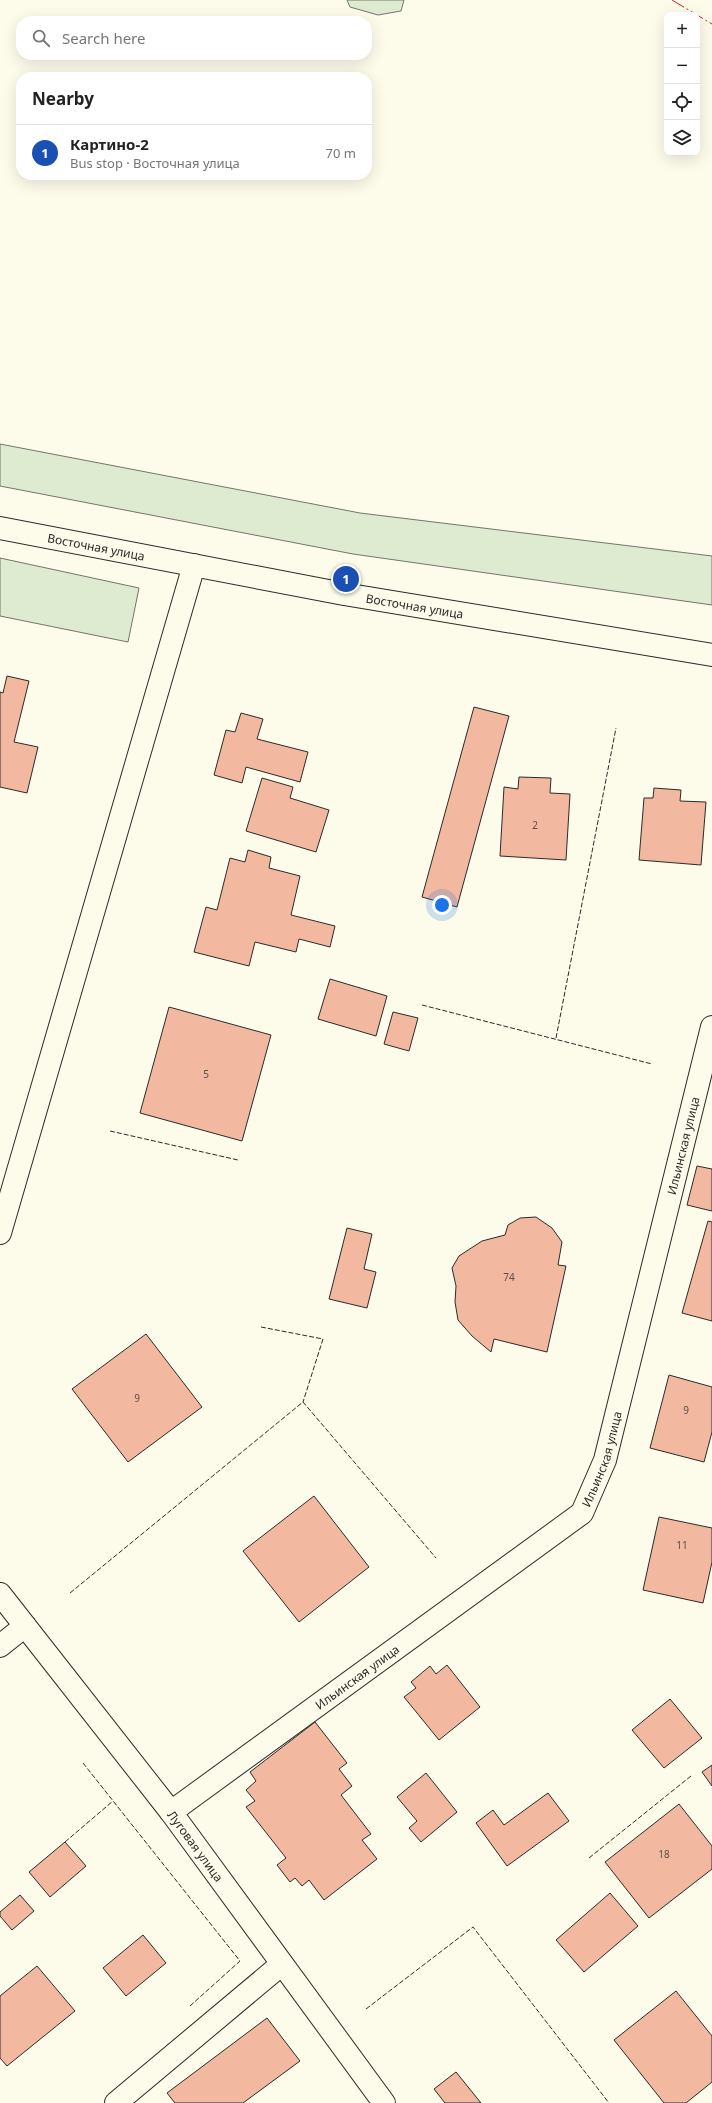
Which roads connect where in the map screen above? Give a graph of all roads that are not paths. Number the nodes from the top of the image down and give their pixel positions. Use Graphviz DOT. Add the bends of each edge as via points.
graph roads {
  1 [pos="0,528"];
  2 [pos="194,565"];
  3 [pos="712,655"];
  4 [pos="712,1027"];
  5 [pos="0,1233"];
  6 [pos="0,1594"];
  7 [pos="25,1626"];
  8 [pos="0,1646"];
  9 [pos="171,1812"];
  10 [pos="282,1964"];
  11 [pos="116,2103"];
  12 [pos="384,2103"];
  1 -- 2 [label="street, Восточная улица"];
  2 -- 3 [label="street, Восточная улица" via="344,594"];
  2 -- 5 [label="street"];
  4 -- 9 [label="street, Ильинская улица" via="605,1460 582,1513"];
  6 -- 7 [label="street, Луговая улица"];
  7 -- 8 [label="street"];
  7 -- 9 [label="street, Луговая улица"];
  9 -- 10 [label="street, Луговая улица"];
  10 -- 11 [label="street"];
  10 -- 12 [label="street, Луговая улица"];
}
